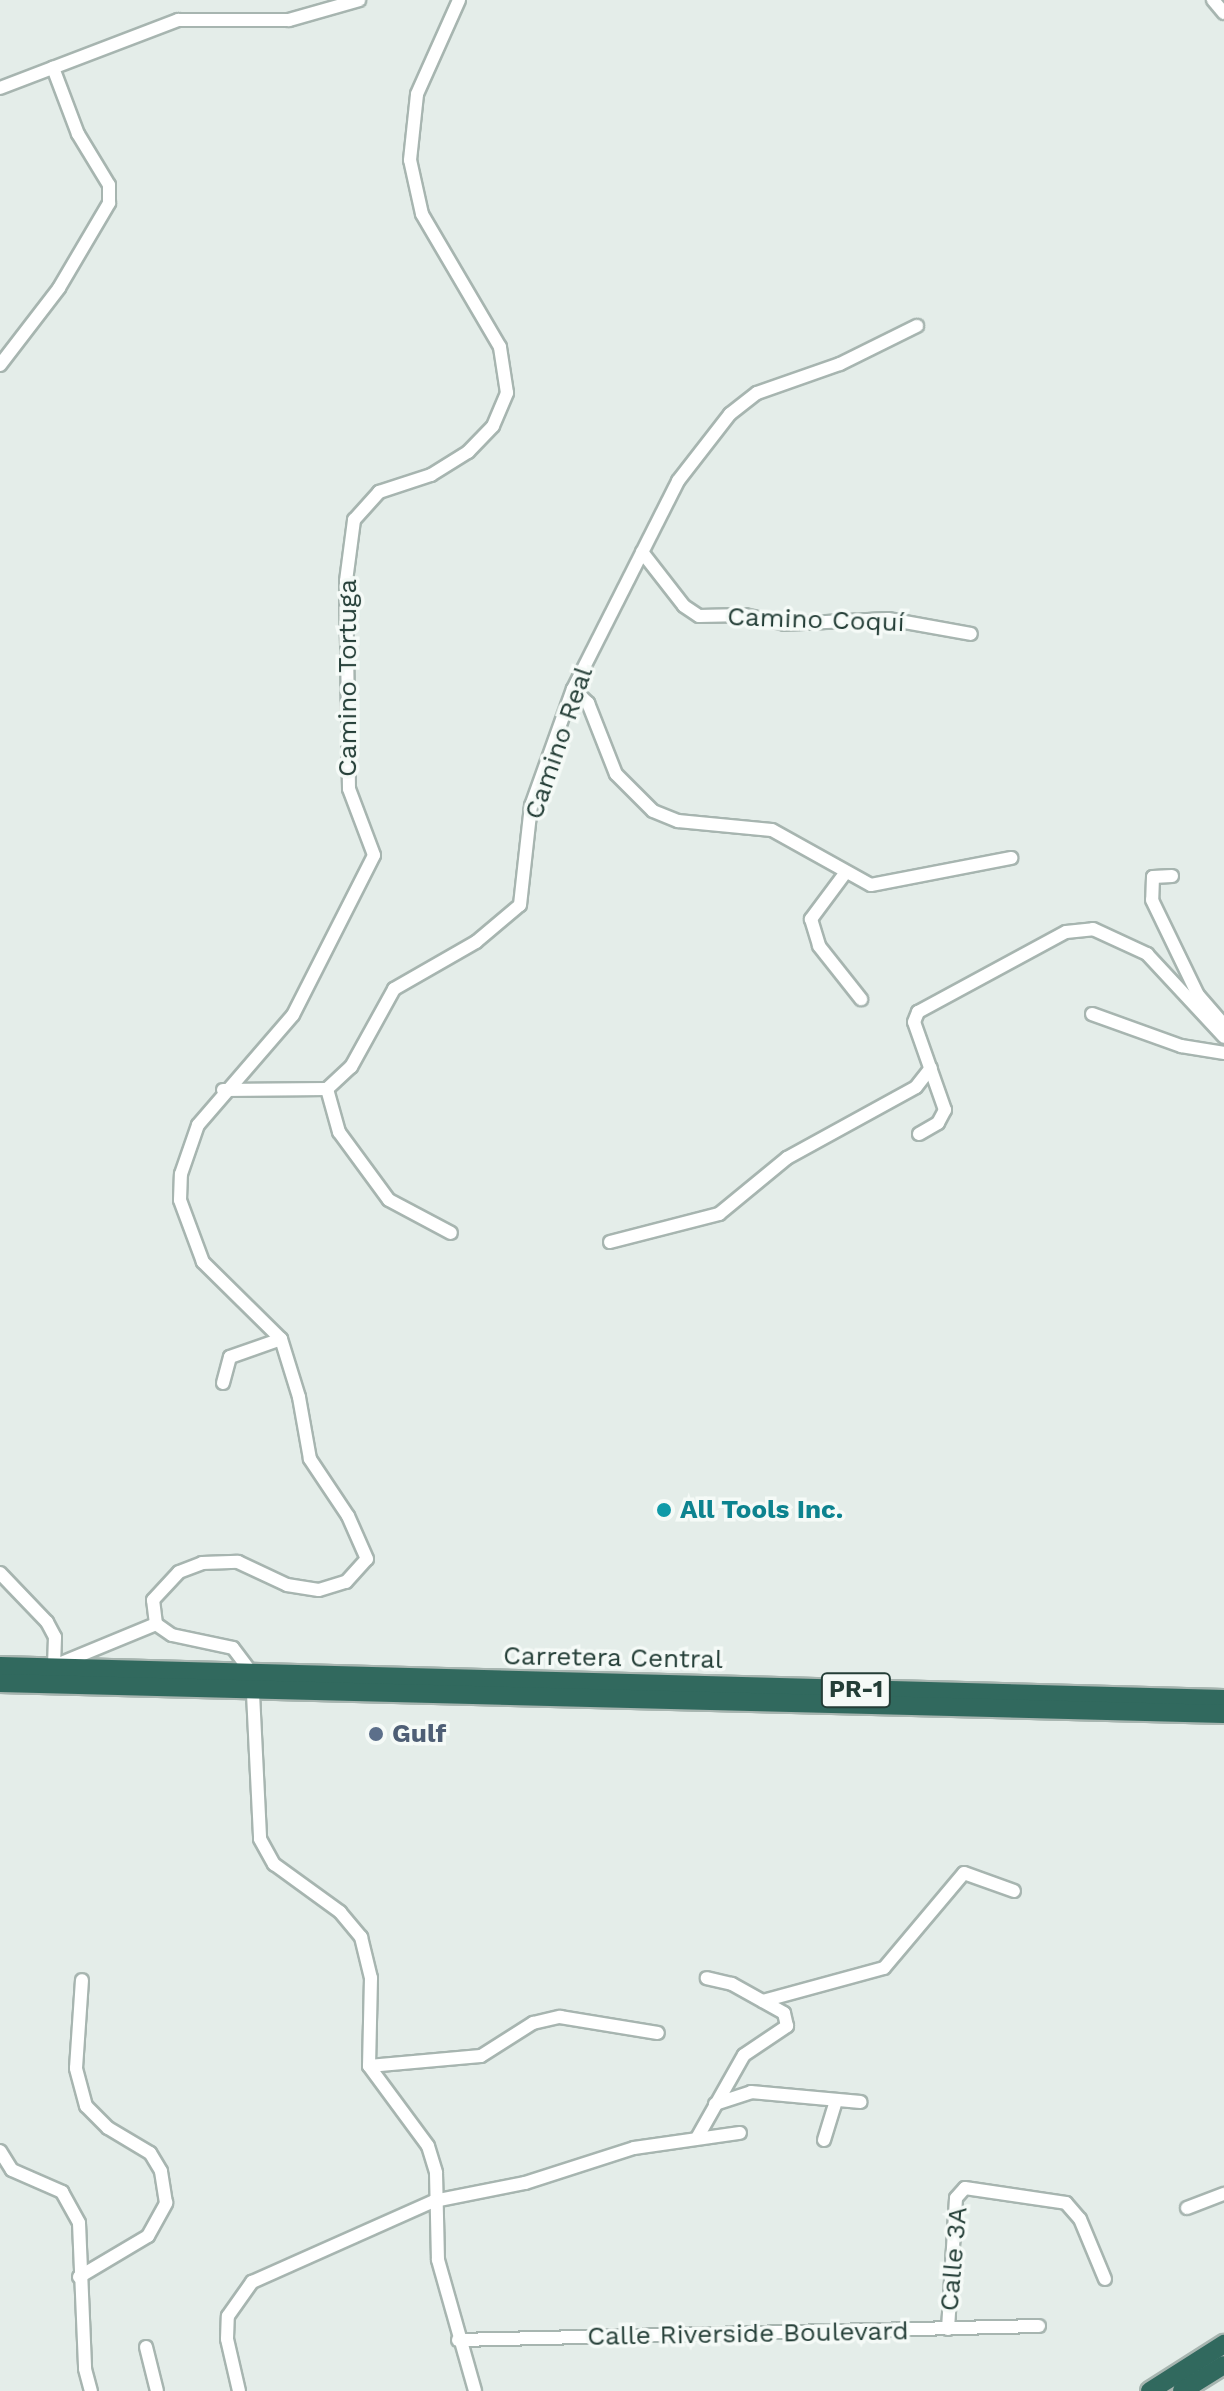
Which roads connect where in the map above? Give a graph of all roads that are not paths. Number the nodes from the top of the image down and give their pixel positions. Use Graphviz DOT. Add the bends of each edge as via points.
graph roads {
  1 [pos="359,0"];
  2 [pos="459,0"];
  3 [pos="1213,0"];
  4 [pos="1224,13"];
  5 [pos="53,68"];
  6 [pos="0,88"];
  7 [pos="917,326"];
  8 [pos="0,365"];
  9 [pos="642,552"];
  10 [pos="971,634"];
  11 [pos="573,689"];
  12 [pos="1011,858"];
  13 [pos="846,872"];
  14 [pos="1172,876"];
  15 [pos="861,999"];
  16 [pos="1092,1014"];
  17 [pos="1224,1025"];
  18 [pos="1224,1037"];
  19 [pos="1224,1053"];
  20 [pos="931,1068"];
  21 [pos="327,1089"];
  22 [pos="223,1090"];
  23 [pos="919,1134"];
  24 [pos="451,1233"];
  25 [pos="610,1242"];
  26 [pos="281,1339"];
  27 [pos="223,1383"];
  28 [pos="0,1573"];
  29 [pos="156,1624"];
  30 [pos="0,1666"];
  31 [pos="54,1666"];
  32 [pos="253,1681"];
  33 [pos="0,1683"];
  34 [pos="1224,1699"];
  35 [pos="1224,1714"];
  36 [pos="1014,1891"];
  37 [pos="707,1978"];
  38 [pos="82,1980"];
  39 [pos="763,2001"];
  40 [pos="658,2033"];
  41 [pos="369,2066"];
  42 [pos="861,2102"];
  43 [pos="835,2103"];
  44 [pos="715,2104"];
  45 [pos="740,2133"];
  46 [pos="697,2138"];
  47 [pos="824,2140"];
  48 [pos="2,2158"];
  49 [pos="1224,2194"];
  50 [pos="434,2201"];
  51 [pos="1187,2208"];
  52 [pos="79,2277"];
  53 [pos="1105,2279"];
  54 [pos="1039,2326"];
  55 [pos="948,2329"];
  56 [pos="458,2340"];
  57 [pos="1224,2344"];
  58 [pos="146,2347"];
  59 [pos="1224,2365"];
  60 [pos="91,2391"];
  61 [pos="157,2391"];
  62 [pos="239,2391"];
  63 [pos="475,2391"];
  64 [pos="1150,2391"];
  65 [pos="1182,2391"];
  1 -- 5 [label="street" via="289,20 178,20"];
  2 -- 22 [label="street, Camino Tortuga" via="417,94 410,160 422,214 500,347 507,393 493,426 468,452 431,475 379,492 354,520 346,581 349,789 374,855 293,1015 259,1059"];
  3 -- 4 [label="street"];
  5 -- 6 [label="street"];
  5 -- 8 [label="street" via="78,134 109,185 109,203 59,288"];
  7 -- 9 [label="street, Camino Real" via="840,364 757,393 730,414 678,481"];
  9 -- 10 [label="street, Camino Coquí" via="684,606 699,616 745,615 785,624 888,619"];
  9 -- 11 [label="street, Camino Real"];
  11 -- 13 [label="street" via="588,703 616,774 653,811 678,821 772,830"];
  11 -- 21 [label="street, Camino Real" via="531,806 520,905 476,942 394,989 351,1067"];
  12 -- 13 [label="street" via="871,885"];
  13 -- 15 [label="street" via="811,919 819,946"];
  14 -- 17 [label="street" via="1153,877 1152,900 1198,995"];
  16 -- 19 [label="street" via="1181,1046"];
  18 -- 20 [label="street" via="1147,954 1093,929 1066,932 918,1012 914,1022"];
  20 -- 23 [label="street" via="945,1110 938,1123"];
  20 -- 25 [label="street" via="916,1087 787,1158 719,1214"];
  21 -- 22 [label="street"];
  21 -- 24 [label="street" via="339,1132 389,1200"];
  22 -- 26 [label="street, Camino Tortuga" via="195,1129 181,1174 180,1200 203,1262"];
  26 -- 27 [label="street" via="230,1357"];
  26 -- 29 [label="street" via="310,1459 348,1516 367,1559 364,1566 346,1582 319,1590 287,1585 238,1562 202,1563 179,1572 153,1600"];
  28 -- 31 [label="street" via="47,1622 55,1637"];
  29 -- 31 [label="street"];
  29 -- 32 [label="street" via="172,1635 233,1648"];
  30 -- 31 [label="highway, Carretera Central / PR-1"];
  31 -- 32 [label="highway, Carretera Central / PR-1"];
  32 -- 33 [label="highway, Carretera Central / PR-1"];
  32 -- 34 [label="highway, Carretera Central / PR-1"];
  32 -- 35 [label="highway, Carretera Central / PR-1"];
  32 -- 41 [label="street" via="260,1839 274,1864 340,1912 361,1937 371,1978"];
  36 -- 39 [label="street" via="964,1873 884,1968"];
  37 -- 39 [label="street"];
  38 -- 52 [label="street" via="76,2068 86,2106 108,2128 150,2153 161,2171 166,2203 148,2236"];
  39 -- 44 [label="street" via="784,2013 787,2026 744,2055"];
  40 -- 41 [label="street" via="560,2017 533,2023 481,2056"];
  41 -- 50 [label="street" via="428,2146 436,2173"];
  42 -- 43 [label="street"];
  43 -- 44 [label="street" via="751,2092"];
  43 -- 47 [label="street"];
  44 -- 46 [label="street"];
  45 -- 46 [label="street"];
  46 -- 50 [label="street" via="634,2148 525,2183"];
  48 -- 52 [label="street" via="12,2170 62,2192 71,2203 79,2223"];
  49 -- 51 [label="street"];
  50 -- 56 [label="street" via="438,2260"];
  50 -- 62 [label="street" via="252,2282 228,2316 227,2339"];
  52 -- 60 [label="street"];
  53 -- 55 [label="street, Calle 3A" via="1080,2219 1066,2203 965,2188 956,2198"];
  54 -- 55 [label="street, Calle Riverside Boulevard"];
  55 -- 56 [label="street, Calle Riverside Boulevard"];
  56 -- 63 [label="street"];
  57 -- 64 [label="highway"];
  58 -- 61 [label="street"];
  59 -- 65 [label="highway"];
}
